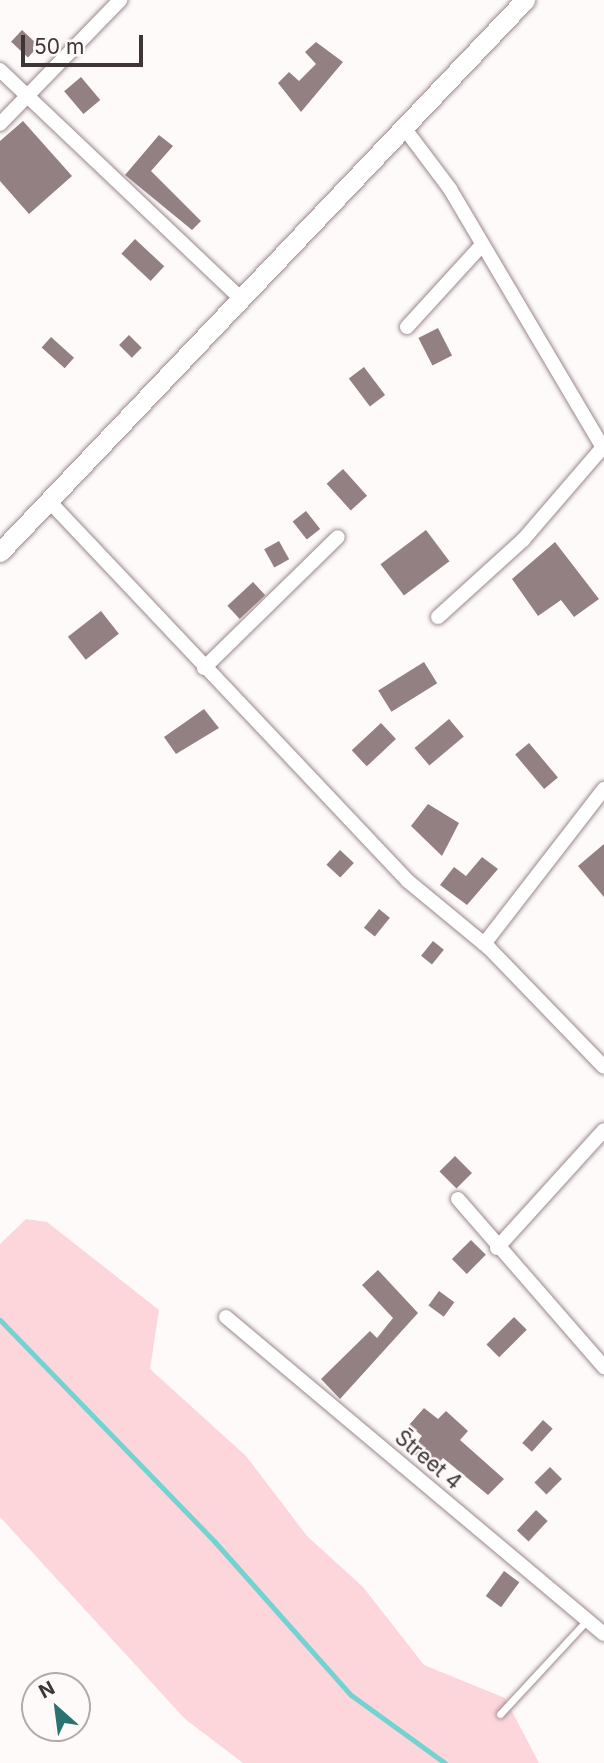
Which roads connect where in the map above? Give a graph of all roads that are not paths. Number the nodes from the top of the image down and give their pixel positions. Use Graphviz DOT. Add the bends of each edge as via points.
graph roads {
  1 [pos="120,0"];
  2 [pos="525,0"];
  3 [pos="0,70"];
  4 [pos="28,98"];
  5 [pos="0,124"];
  6 [pos="405,129"];
  7 [pos="482,245"];
  8 [pos="240,298"];
  9 [pos="407,327"];
  10 [pos="603,448"];
  11 [pos="49,501"];
  12 [pos="338,537"];
  13 [pos="0,552"];
  14 [pos="438,617"];
  15 [pos="204,668"];
  16 [pos="604,789"];
  17 [pos="484,944"];
  18 [pos="604,1067"];
  19 [pos="604,1130"];
  20 [pos="458,1199"];
  21 [pos="497,1248"];
  22 [pos="226,1317"];
  23 [pos="604,1367"];
  24 [pos="587,1620"];
  25 [pos="604,1634"];
  26 [pos="499,1714"];
  1 -- 4 [label="street"];
  2 -- 6 [label="street"];
  3 -- 4 [label="street"];
  4 -- 5 [label="street"];
  4 -- 8 [label="street"];
  6 -- 7 [label="street"];
  6 -- 8 [label="street"];
  7 -- 9 [label="street"];
  7 -- 10 [label="street"];
  8 -- 11 [label="street"];
  10 -- 14 [label="street" via="523,540"];
  11 -- 13 [label="street"];
  11 -- 15 [label="street"];
  12 -- 15 [label="street"];
  15 -- 17 [label="street" via="408,881"];
  16 -- 17 [label="street"];
  17 -- 18 [label="street"];
  19 -- 21 [label="street"];
  20 -- 21 [label="street"];
  21 -- 23 [label="street"];
  22 -- 24 [label="street, S̄treet 4"];
  24 -- 25 [label="street, S̄treet 4"];
  24 -- 26 [label="lane"];
}
